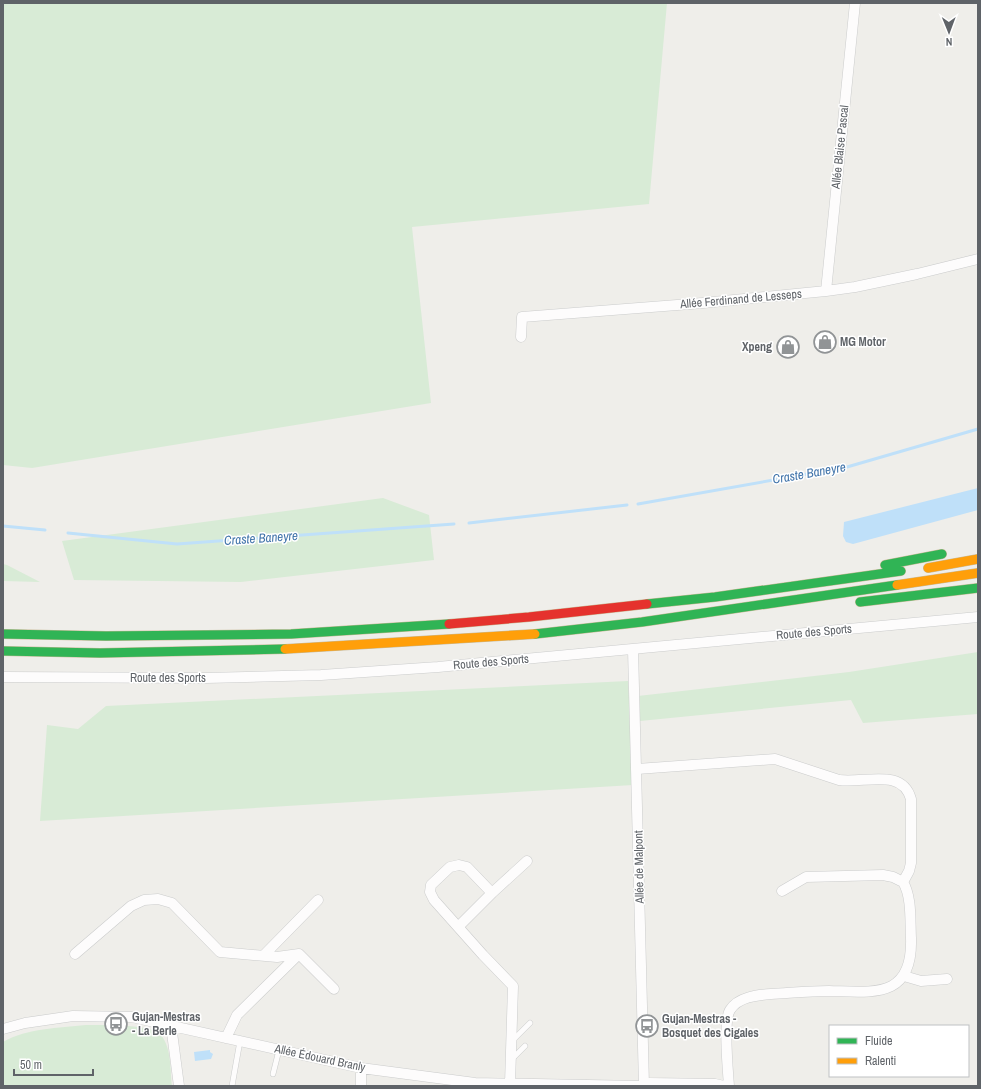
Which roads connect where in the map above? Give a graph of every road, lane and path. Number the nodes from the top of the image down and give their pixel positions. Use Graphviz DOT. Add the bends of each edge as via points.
graph roads {
  1 [pos="855,3"];
  2 [pos="978,259"];
  3 [pos="826,291"];
  4 [pos="521,337"];
  5 [pos="952,552"];
  6 [pos="978,559"];
  7 [pos="978,573"];
  8 [pos="978,588"];
  9 [pos="849,603"];
  10 [pos="794,609"];
  11 [pos="529,617"];
  12 [pos="978,617"];
  13 [pos="642,622"];
  14 [pos="3,634"];
  15 [pos="634,649"];
  16 [pos="3,651"];
  17 [pos="3,678"];
  18 [pos="637,769"];
  19 [pos="527,861"];
  20 [pos="902,882"];
  21 [pos="782,891"];
  22 [pos="492,893"];
  23 [pos="318,900"];
  24 [pos="458,927"];
  25 [pos="75,954"];
  26 [pos="299,954"];
  27 [pos="264,955"];
  28 [pos="904,976"];
  29 [pos="947,979"];
  30 [pos="334,989"];
  31 [pos="530,1023"];
  32 [pos="171,1025"];
  33 [pos="3,1029"];
  34 [pos="226,1038"];
  35 [pos="240,1041"];
  36 [pos="511,1041"];
  37 [pos="525,1046"];
  38 [pos="279,1050"];
  39 [pos="510,1061"];
  40 [pos="361,1068"];
  41 [pos="273,1074"];
  42 [pos="436,1082"];
  43 [pos="510,1085"];
  44 [pos="545,1085"];
  45 [pos="179,1086"];
  46 [pos="232,1086"];
  47 [pos="361,1086"];
  48 [pos="605,1086"];
  49 [pos="643,1086"];
  50 [pos="724,1086"];
  51 [pos="729,1086"];
  1 -- 3 [label="street, Allée Blaise Pascal"];
  2 -- 3 [label="street, Allée Ferdinand de Lesseps" via="917,274"];
  3 -- 4 [label="street, Allée Ferdinand de Lesseps" via="522,316"];
  5 -- 11 [label="highway" via="875,567"];
  6 -- 11 [label="highway" via="715,597"];
  7 -- 13 [label="highway"];
  8 -- 9 [label="highway"];
  10 -- 13 [label="highway"];
  11 -- 14 [label="highway" via="291,634"];
  12 -- 15 [label="street, Route des Sports"];
  13 -- 16 [label="highway" via="516,636 295,649 100,653"];
  15 -- 17 [label="street, Route des Sports" via="321,675"];
  15 -- 18 [label="street, Allée de Malpont"];
  18 -- 20 [label="street" via="775,759 848,782 893,780 906,786 911,799 911,863"];
  18 -- 49 [label="street, Allée de Malpont"];
  19 -- 22 [label="street"];
  20 -- 21 [label="street" via="883,875 806,878"];
  20 -- 28 [label="street" via="906,887 908,899 911,950"];
  22 -- 24 [label="street"];
  22 -- 24 [label="street" via="467,867 459,865 450,867 432,885 430,892 434,900"];
  23 -- 27 [label="street"];
  24 -- 36 [label="street" via="513,986"];
  25 -- 27 [label="street" via="131,906 144,900 158,899 172,903 220,952"];
  26 -- 27 [label="street" via="277,957"];
  26 -- 30 [label="street"];
  26 -- 34 [label="street" via="236,1015"];
  28 -- 29 [label="street" via="921,981"];
  28 -- 51 [label="street" via="892,986 878,991 778,994 738,1002 730,1010 727,1022"];
  31 -- 36 [label="lane"];
  32 -- 33 [label="street, Allée Édouard Branly" via="132,1017 73,1016"];
  32 -- 34 [label="street, Allée Édouard Branly"];
  32 -- 45 [label="street"];
  34 -- 35 [label="street, Allée Édouard Branly"];
  35 -- 38 [label="street, Allée Édouard Branly"];
  35 -- 46 [label="lane"];
  36 -- 39 [label="street"];
  37 -- 39 [label="lane"];
  38 -- 40 [label="street, Allée Édouard Branly"];
  38 -- 41 [label="lane"];
  39 -- 43 [label="street"];
  40 -- 42 [label="street, Allée Édouard Branly"];
  40 -- 47 [label="street"];
  42 -- 43 [label="street, Allée Édouard Branly"];
  43 -- 44 [label="street, Allée Édouard Branly"];
  44 -- 48 [label="street, Allée Édouard Branly"];
  48 -- 49 [label="street, Allée Édouard Branly"];
  49 -- 50 [label="street, Allée Édouard Branly" via="650,1083"];
}
